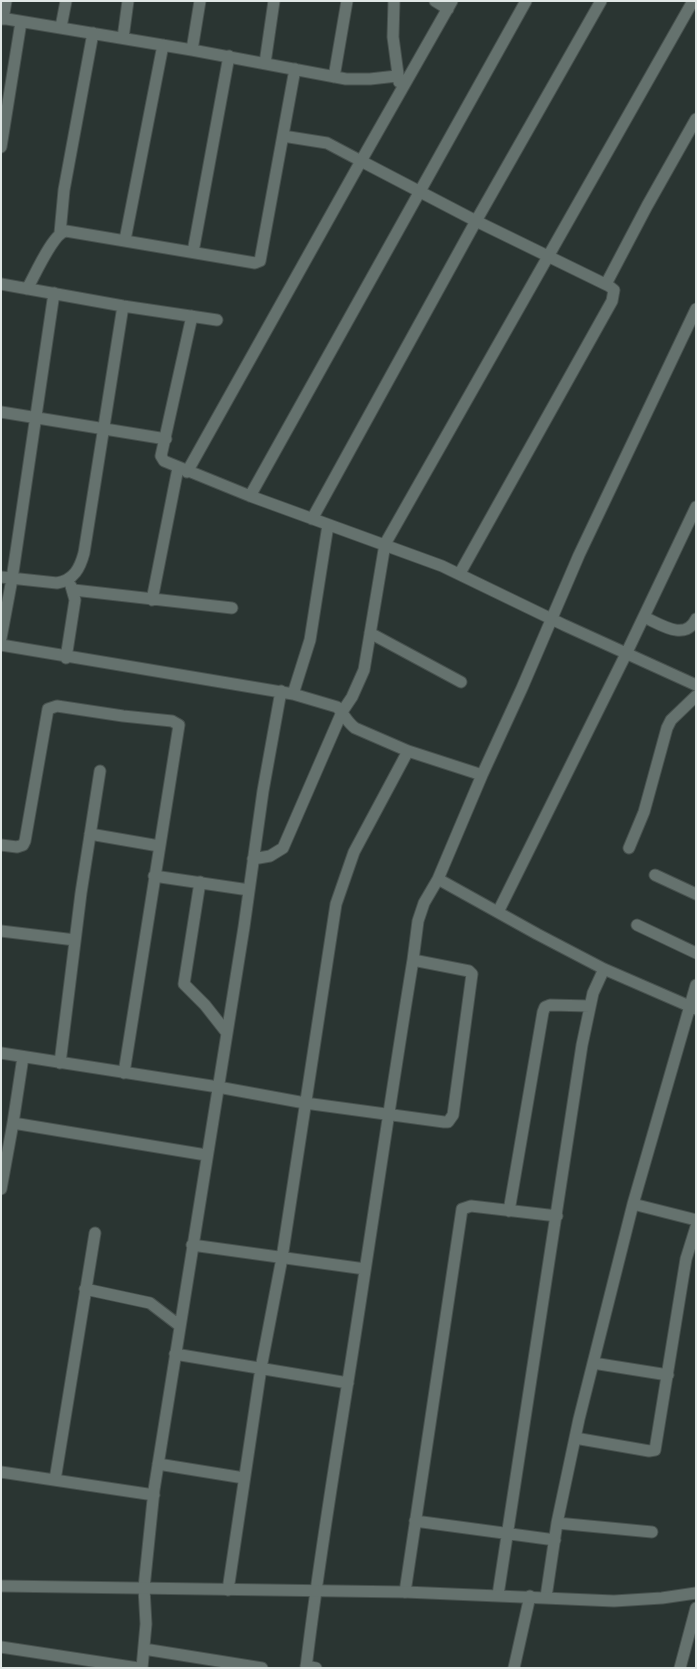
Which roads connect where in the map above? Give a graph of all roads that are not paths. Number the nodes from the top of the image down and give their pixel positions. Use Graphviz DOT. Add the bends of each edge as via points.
graph roads {
  1 [pos="6,1"];
  2 [pos="66,1"];
  3 [pos="128,1"];
  4 [pos="200,1"];
  5 [pos="274,1"];
  6 [pos="347,1"];
  7 [pos="394,1"];
  8 [pos="435,1"];
  9 [pos="526,1"];
  10 [pos="601,1"];
  11 [pos="693,1"];
  12 [pos="450,5"];
  13 [pos="2,18"];
  14 [pos="21,22"];
  15 [pos="61,27"];
  16 [pos="93,33"];
  17 [pos="123,38"];
  18 [pos="163,45"];
  19 [pos="192,50"];
  20 [pos="229,56"];
  21 [pos="265,63"];
  22 [pos="296,69"];
  23 [pos="397,76"];
  24 [pos="334,77"];
  25 [pos="402,90"];
  26 [pos="696,118"];
  27 [pos="283,136"];
  28 [pos="1,147"];
  29 [pos="361,161"];
  30 [pos="419,190"];
  31 [pos="476,221"];
  32 [pos="60,233"];
  33 [pos="125,240"];
  34 [pos="193,252"];
  35 [pos="549,258"];
  36 [pos="1,284"];
  37 [pos="606,284"];
  38 [pos="27,289"];
  39 [pos="54,293"];
  40 [pos="123,306"];
  41 [pos="696,309"];
  42 [pos="192,316"];
  43 [pos="217,320"];
  44 [pos="1,412"];
  45 [pos="34,418"];
  46 [pos="105,430"];
  47 [pos="166,439"];
  48 [pos="182,470"];
  49 [pos="250,496"];
  50 [pos="696,507"];
  51 [pos="312,519"];
  52 [pos="328,525"];
  53 [pos="385,544"];
  54 [pos="460,573"];
  55 [pos="6,578"];
  56 [pos="68,580"];
  57 [pos="74,590"];
  58 [pos="152,600"];
  59 [pos="232,608"];
  60 [pos="644,617"];
  61 [pos="553,619"];
  62 [pos="696,619"];
  63 [pos="370,633"];
  64 [pos="1,638"];
  65 [pos="1,646"];
  66 [pos="626,654"];
  67 [pos="66,658"];
  68 [pos="461,682"];
  69 [pos="696,685"];
  70 [pos="281,691"];
  71 [pos="293,694"];
  72 [pos="696,696"];
  73 [pos="342,712"];
  74 [pos="408,751"];
  75 [pos="100,771"];
  76 [pos="482,775"];
  77 [pos="90,834"];
  78 [pos="1,845"];
  79 [pos="159,846"];
  80 [pos="629,848"];
  81 [pos="253,859"];
  82 [pos="655,875"];
  83 [pos="154,876"];
  84 [pos="438,879"];
  85 [pos="200,882"];
  86 [pos="249,890"];
  87 [pos="696,894"];
  88 [pos="498,912"];
  89 [pos="637,925"];
  90 [pos="1,931"];
  91 [pos="75,940"];
  92 [pos="696,953"];
  93 [pos="413,960"];
  94 [pos="604,968"];
  95 [pos="696,984"];
  96 [pos="590,1006"];
  97 [pos="693,1008"];
  98 [pos="227,1033"];
  99 [pos="1,1053"];
  100 [pos="23,1057"];
  101 [pos="60,1063"];
  102 [pos="124,1073"];
  103 [pos="218,1087"];
  104 [pos="305,1103"];
  105 [pos="388,1115"];
  106 [pos="13,1123"];
  107 [pos="206,1155"];
  108 [pos="1,1189"];
  109 [pos="633,1204"];
  110 [pos="509,1211"];
  111 [pos="557,1216"];
  112 [pos="696,1220"];
  113 [pos="696,1227"];
  114 [pos="95,1233"];
  115 [pos="192,1245"];
  116 [pos="282,1258"];
  117 [pos="365,1269"];
  118 [pos="85,1290"];
  119 [pos="180,1326"];
  120 [pos="175,1354"];
  121 [pos="593,1363"];
  122 [pos="261,1368"];
  123 [pos="668,1376"];
  124 [pos="348,1383"];
  125 [pos="575,1438"];
  126 [pos="158,1464"];
  127 [pos="1,1472"];
  128 [pos="244,1478"];
  129 [pos="55,1480"];
  130 [pos="154,1495"];
  131 [pos="415,1521"];
  132 [pos="557,1523"];
  133 [pos="652,1532"];
  134 [pos="507,1534"];
  135 [pos="555,1540"];
  136 [pos="1,1586"];
  137 [pos="144,1588"];
  138 [pos="228,1590"];
  139 [pos="315,1591"];
  140 [pos="405,1592"];
  141 [pos="696,1593"];
  142 [pos="498,1596"];
  143 [pos="530,1596"];
  144 [pos="546,1597"];
  145 [pos="696,1608"];
  146 [pos="1,1647"];
  147 [pos="144,1649"];
  148 [pos="309,1667"];
  149 [pos="138,1668"];
  150 [pos="142,1668"];
  151 [pos="262,1668"];
  152 [pos="514,1668"];
  153 [pos="680,1668"];
  1 -- 13 [label="street"];
  2 -- 15 [label="street"];
  3 -- 17 [label="street"];
  4 -- 19 [label="street"];
  5 -- 21 [label="street"];
  6 -- 24 [label="street"];
  7 -- 23 [label="street" via="393,37"];
  8 -- 12 [label="street"];
  9 -- 30 [label="street"];
  10 -- 31 [label="street"];
  11 -- 35 [label="street"];
  12 -- 25 [label="street"];
  13 -- 14 [label="street"];
  14 -- 15 [label="street"];
  14 -- 28 [label="street"];
  15 -- 16 [label="street"];
  16 -- 17 [label="street"];
  16 -- 32 [label="street" via="64,190"];
  17 -- 18 [label="street"];
  18 -- 19 [label="street"];
  18 -- 33 [label="street"];
  19 -- 20 [label="street"];
  20 -- 21 [label="street"];
  20 -- 34 [label="street"];
  21 -- 22 [label="street"];
  22 -- 24 [label="street"];
  22 -- 27 [label="street"];
  23 -- 24 [label="street" via="356,80"];
  23 -- 25 [label="street"];
  25 -- 29 [label="street"];
  26 -- 37 [label="street"];
  27 -- 29 [label="street" via="327,144"];
  27 -- 34 [label="street" via="260,261 255,263"];
  29 -- 30 [label="street"];
  29 -- 48 [label="street"];
  30 -- 31 [label="street"];
  30 -- 49 [label="street"];
  31 -- 35 [label="street"];
  31 -- 51 [label="street"];
  32 -- 33 [label="street" via="66,231"];
  32 -- 38 [label="street"];
  33 -- 34 [label="street"];
  35 -- 37 [label="street"];
  35 -- 53 [label="street"];
  36 -- 38 [label="street"];
  37 -- 54 [label="street" via="614,290 612,301"];
  38 -- 39 [label="street"];
  39 -- 40 [label="street"];
  39 -- 45 [label="street"];
  40 -- 42 [label="street"];
  40 -- 46 [label="street"];
  41 -- 61 [label="street" via="578,555"];
  42 -- 43 [label="street"];
  42 -- 47 [label="street"];
  44 -- 45 [label="street"];
  45 -- 46 [label="street"];
  45 -- 55 [label="street"];
  46 -- 47 [label="street"];
  46 -- 56 [label="street" via="84,553 77,572"];
  47 -- 48 [label="street" via="162,459"];
  48 -- 49 [label="street"];
  48 -- 58 [label="street"];
  49 -- 51 [label="street"];
  50 -- 60 [label="street"];
  51 -- 52 [label="street"];
  52 -- 53 [label="street"];
  52 -- 71 [label="street" via="310,640"];
  53 -- 54 [label="street"];
  53 -- 63 [label="street"];
  54 -- 61 [label="street"];
  55 -- 56 [label="street" via="57,583"];
  55 -- 64 [label="street"];
  56 -- 57 [label="street"];
  57 -- 58 [label="street"];
  57 -- 67 [label="street" via="74,608"];
  58 -- 59 [label="street"];
  60 -- 62 [label="street" via="682,631 688,629"];
  60 -- 66 [label="street"];
  61 -- 66 [label="street"];
  61 -- 76 [label="street"];
  63 -- 68 [label="street"];
  63 -- 73 [label="street" via="364,670"];
  65 -- 67 [label="street"];
  66 -- 69 [label="street"];
  66 -- 88 [label="street"];
  67 -- 70 [label="street"];
  70 -- 71 [label="street"];
  70 -- 81 [label="street"];
  71 -- 73 [label="street" via="329,704"];
  72 -- 80 [label="street" via="666,728 644,812"];
  73 -- 74 [label="street" via="349,724 355,728"];
  73 -- 81 [label="street" via="283,848 270,856"];
  74 -- 76 [label="street"];
  74 -- 104 [label="street" via="354,852 336,904"];
  75 -- 77 [label="street"];
  76 -- 84 [label="street"];
  77 -- 79 [label="street"];
  77 -- 91 [label="street"];
  78 -- 79 [label="street" via="16,847 23,845 25,841 46,713 48,709 57,706 172,721 179,725"];
  79 -- 83 [label="street"];
  81 -- 86 [label="street"];
  82 -- 87 [label="street"];
  83 -- 85 [label="street"];
  83 -- 102 [label="street"];
  84 -- 88 [label="street"];
  84 -- 93 [label="street" via="420,913"];
  85 -- 86 [label="street"];
  85 -- 98 [label="street" via="184,984"];
  86 -- 98 [label="street"];
  88 -- 94 [label="street"];
  89 -- 92 [label="street"];
  90 -- 91 [label="street"];
  91 -- 101 [label="street"];
  93 -- 105 [label="street"];
  93 -- 105 [label="street" via="472,974 453,1115 452,1119 444,1122"];
  94 -- 96 [label="street"];
  94 -- 97 [label="street"];
  95 -- 97 [label="street"];
  96 -- 110 [label="street" via="550,1005 545,1007 543,1012"];
  96 -- 111 [label="street"];
  97 -- 109 [label="street"];
  98 -- 103 [label="street"];
  99 -- 100 [label="street"];
  100 -- 101 [label="street"];
  100 -- 106 [label="street"];
  101 -- 102 [label="street"];
  102 -- 103 [label="street"];
  103 -- 104 [label="street"];
  103 -- 107 [label="street"];
  104 -- 105 [label="street"];
  104 -- 116 [label="street"];
  105 -- 117 [label="street"];
  106 -- 107 [label="street"];
  106 -- 108 [label="street"];
  107 -- 115 [label="street"];
  109 -- 112 [label="street"];
  109 -- 121 [label="street"];
  110 -- 111 [label="street"];
  110 -- 131 [label="street" via="471,1206 462,1209 460,1214"];
  111 -- 134 [label="street"];
  113 -- 123 [label="street" via="686,1259"];
  114 -- 118 [label="street"];
  115 -- 116 [label="street"];
  115 -- 119 [label="street"];
  116 -- 117 [label="street"];
  116 -- 122 [label="street"];
  117 -- 124 [label="street"];
  118 -- 119 [label="street" via="150,1303"];
  118 -- 129 [label="street"];
  119 -- 120 [label="street"];
  120 -- 122 [label="street"];
  120 -- 126 [label="street"];
  121 -- 123 [label="street"];
  121 -- 125 [label="street"];
  122 -- 124 [label="street"];
  122 -- 128 [label="street"];
  123 -- 125 [label="street" via="655,1450 652,1452"];
  124 -- 139 [label="street"];
  125 -- 132 [label="street"];
  126 -- 128 [label="street"];
  126 -- 130 [label="street"];
  127 -- 129 [label="street"];
  128 -- 138 [label="street"];
  129 -- 130 [label="street"];
  130 -- 137 [label="street"];
  131 -- 134 [label="street"];
  131 -- 140 [label="street"];
  132 -- 133 [label="street"];
  132 -- 135 [label="street"];
  134 -- 135 [label="street"];
  134 -- 142 [label="street"];
  135 -- 144 [label="street"];
  136 -- 137 [label="street"];
  137 -- 138 [label="street"];
  137 -- 147 [label="street"];
  138 -- 139 [label="street"];
  139 -- 140 [label="street"];
  139 -- 148 [label="street"];
  140 -- 142 [label="street"];
  141 -- 144 [label="street" via="614,1601"];
  142 -- 143 [label="street"];
  143 -- 144 [label="street"];
  143 -- 152 [label="street"];
  145 -- 153 [label="street"];
  146 -- 149 [label="street"];
  147 -- 150 [label="street"];
  147 -- 151 [label="street"];
}
